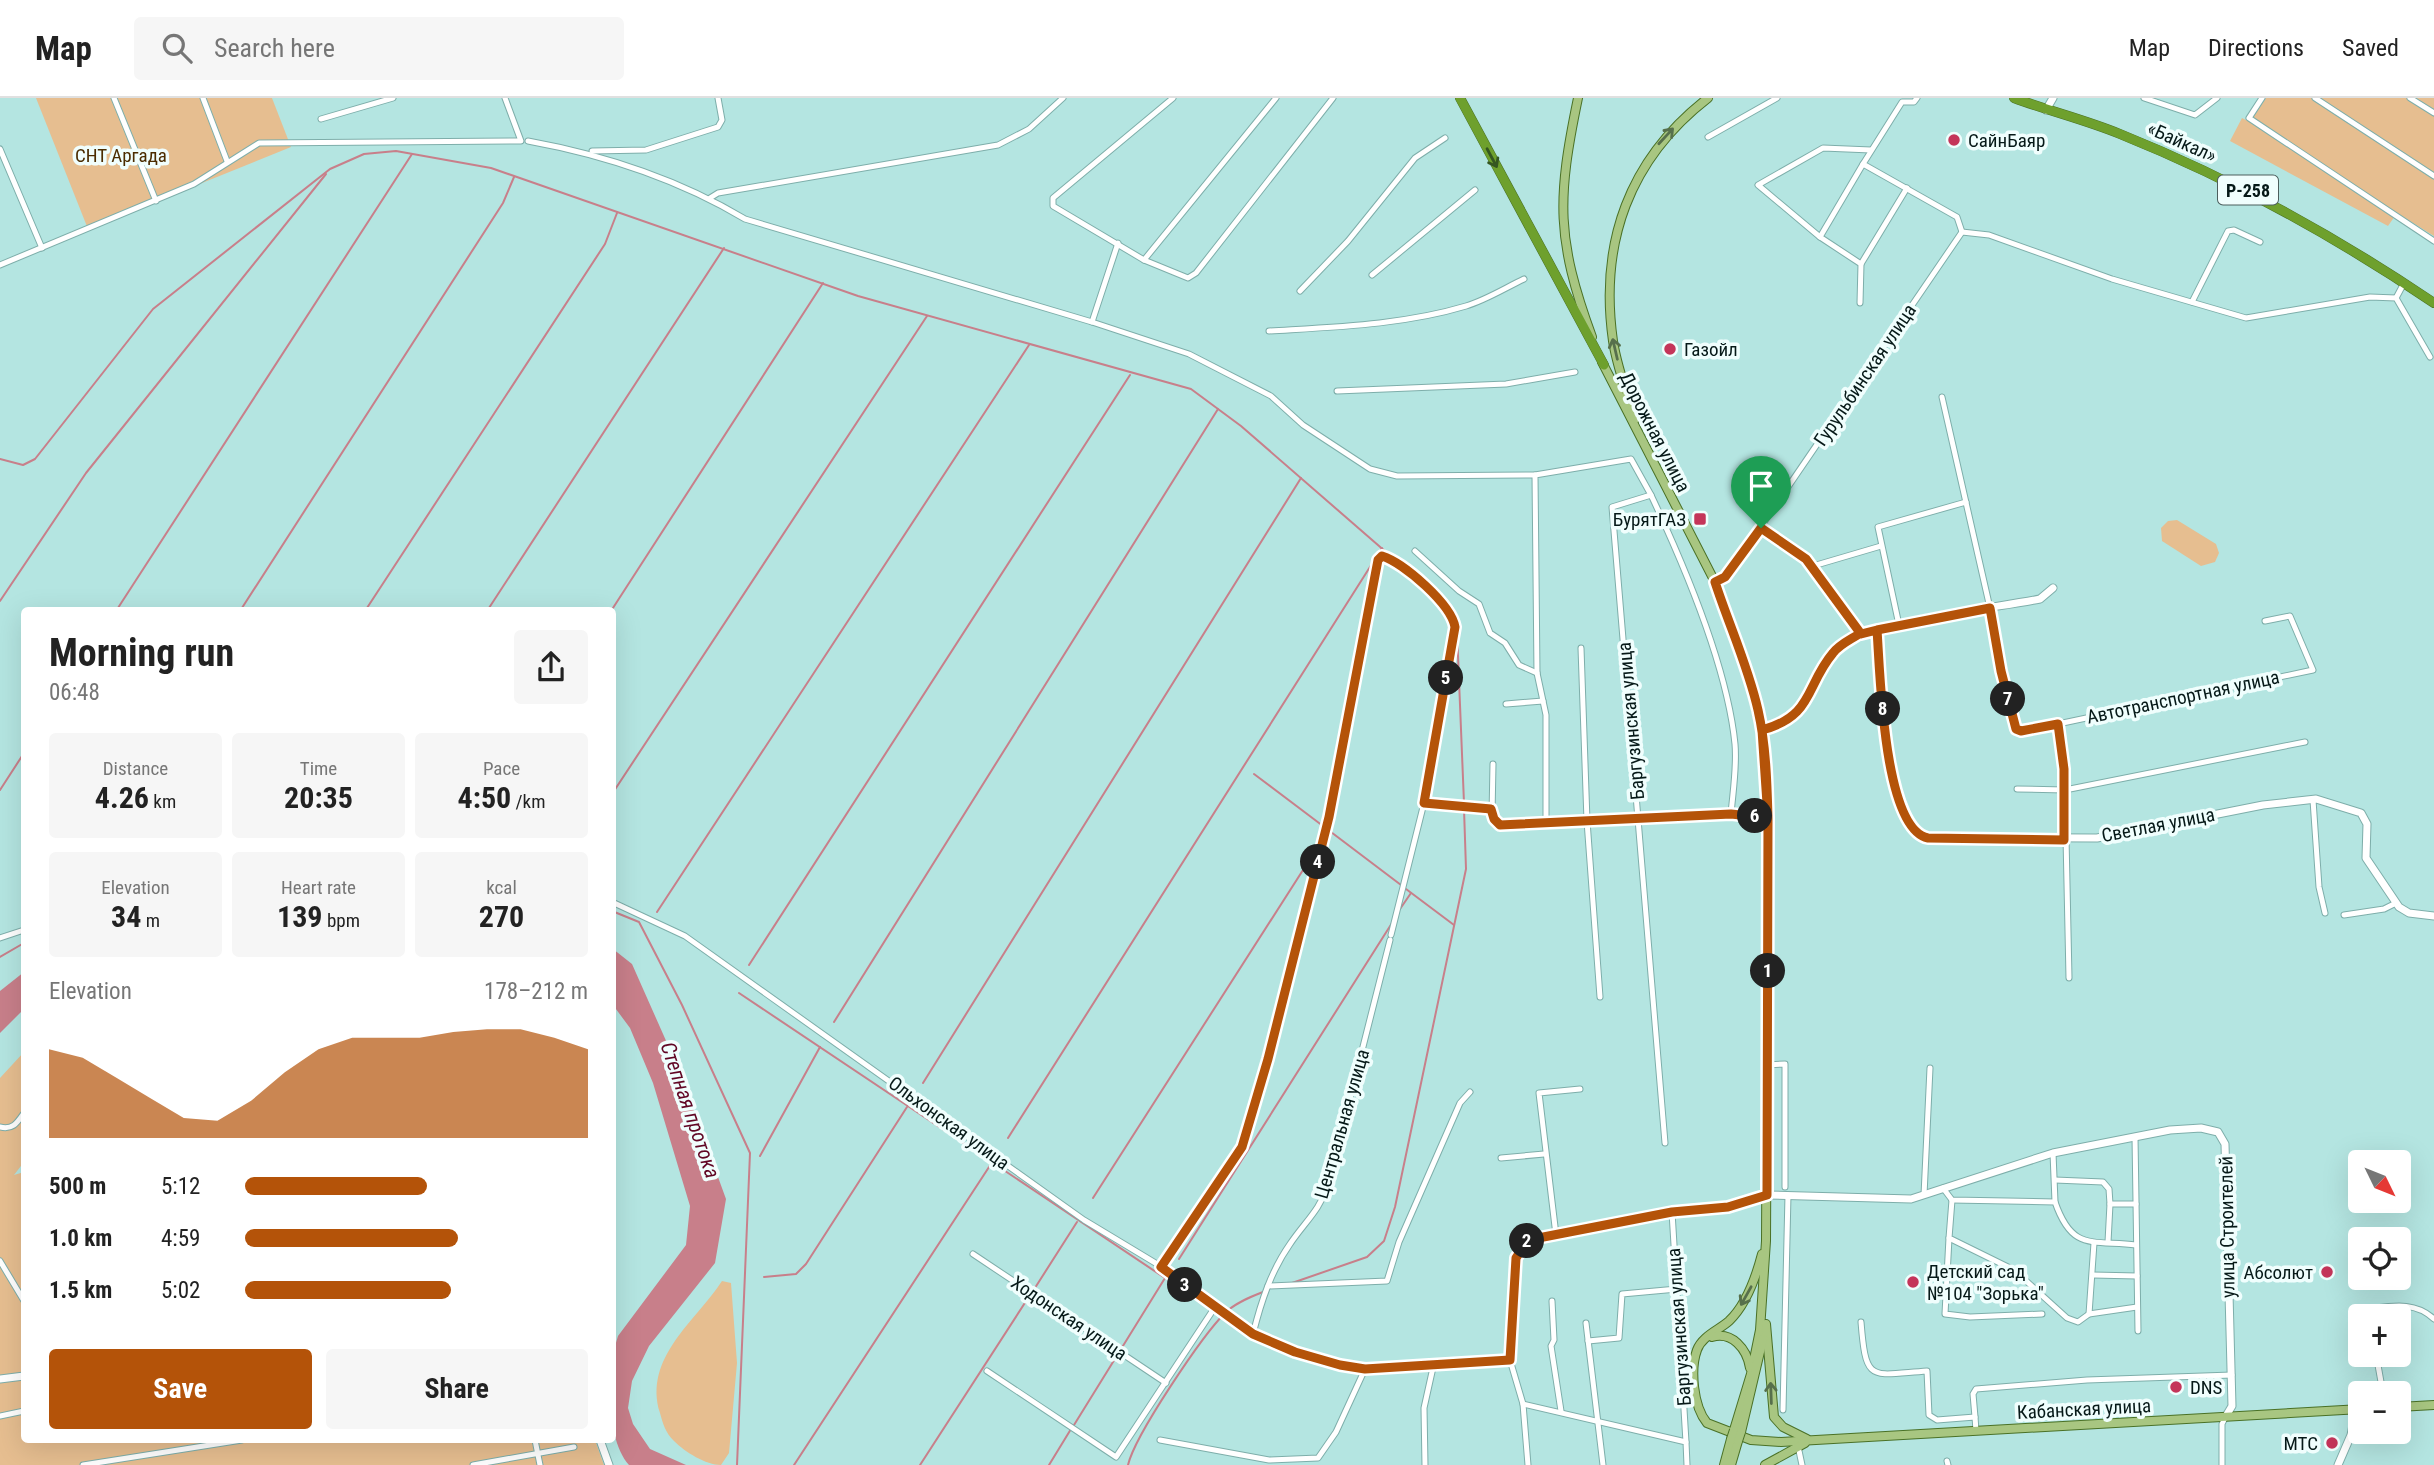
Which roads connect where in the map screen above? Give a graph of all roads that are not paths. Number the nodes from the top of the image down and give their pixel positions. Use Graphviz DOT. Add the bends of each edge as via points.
graph roads {
  1 [pos="114,98"];
  2 [pos="203,98"];
  3 [pos="393,98"];
  4 [pos="505,98"];
  5 [pos="718,98"];
  6 [pos="1063,98"];
  7 [pos="1173,98"];
  8 [pos="1276,98"];
  9 [pos="1333,98"];
  10 [pos="1460,98"];
  11 [pos="1578,98"];
  12 [pos="1708,98"];
  13 [pos="1777,98"];
  14 [pos="1917,98"];
  15 [pos="2014,98"];
  16 [pos="2053,98"];
  17 [pos="2144,98"];
  18 [pos="2217,98"];
  19 [pos="2262,98"];
  20 [pos="2315,98"];
  21 [pos="2410,98"];
  22 [pos="2046,110"];
  23 [pos="2434,113"];
  24 [pos="321,119"];
  25 [pos="1708,137"];
  26 [pos="1445,138"];
  27 [pos="528,141"];
  28 [pos="0,149"];
  29 [pos="1871,150"];
  30 [pos="585,152"];
  31 [pos="227,161"];
  32 [pos="1863,164"];
  33 [pos="2434,176"];
  34 [pos="1907,188"];
  35 [pos="1475,190"];
  36 [pos="710,198"];
  37 [pos="156,201"];
  38 [pos="1962,232"];
  39 [pos="1820,237"];
  40 [pos="2434,241"];
  41 [pos="2260,242"];
  42 [pos="1118,243"];
  43 [pos="42,247"];
  44 [pos="1144,260"];
  45 [pos="1861,264"];
  46 [pos="0,265"];
  47 [pos="1372,275"];
  48 [pos="1524,279"];
  49 [pos="2404,283"];
  50 [pos="1300,291"];
  51 [pos="2396,299"];
  52 [pos="2192,302"];
  53 [pos="1860,303"];
  54 [pos="2434,303"];
  55 [pos="1092,322"];
  56 [pos="1269,331"];
  57 [pos="2430,356"];
  58 [pos="1604,365"];
  59 [pos="1575,372"];
  60 [pos="1338,391"];
  61 [pos="1942,397"];
  62 [pos="1640,439"];
  63 [pos="1535,475"];
  64 [pos="1651,495"];
  65 [pos="1966,502"];
  66 [pos="1761,528"];
  67 [pos="1881,546"];
  68 [pos="1415,551"];
  69 [pos="1812,566"];
  70 [pos="1715,582"];
  71 [pos="2053,588"];
  72 [pos="1990,608"];
  73 [pos="2265,621"];
  74 [pos="1899,625"];
  75 [pos="1877,630"];
  76 [pos="1861,634"];
  77 [pos="1581,648"];
  78 [pos="1537,673"];
  79 [pos="1543,701"];
  80 [pos="1506,704"];
  81 [pos="2058,724"];
  82 [pos="1762,730"];
  83 [pos="2305,743"];
  84 [pos="1493,764"];
  85 [pos="2017,789"];
  86 [pos="2065,789"];
  87 [pos="2314,800"];
  88 [pos="1424,803"];
  89 [pos="1491,809"];
  90 [pos="1731,814"];
  91 [pos="1640,817"];
  92 [pos="1768,818"];
  93 [pos="1587,821"];
  94 [pos="1546,824"];
  95 [pos="2064,840"];
  96 [pos="2396,903"];
  97 [pos="616,904"];
  98 [pos="2325,913"];
  99 [pos="2344,915"];
  100 [pos="2434,916"];
  101 [pos="21,931"];
  102 [pos="0,938"];
  103 [pos="2069,978"];
  104 [pos="1600,997"];
  105 [pos="1766,1065"];
  106 [pos="1930,1068"];
  107 [pos="1580,1089"];
  108 [pos="1469,1092"];
  109 [pos="21,1118"];
  110 [pos="0,1127"];
  111 [pos="2135,1137"];
  112 [pos="1665,1143"];
  113 [pos="2053,1153"];
  114 [pos="1544,1154"];
  115 [pos="1501,1158"];
  116 [pos="2055,1180"];
  117 [pos="1944,1188"];
  118 [pos="1787,1191"];
  119 [pos="1767,1195"];
  120 [pos="1924,1195"];
  121 [pos="1952,1200"];
  122 [pos="2054,1202"];
  123 [pos="2110,1204"];
  124 [pos="2136,1204"];
  125 [pos="1672,1212"];
  126 [pos="1556,1235"];
  127 [pos="1949,1238"];
  128 [pos="1766,1241"];
  129 [pos="2108,1242"];
  130 [pos="2094,1243"];
  131 [pos="2136,1245"];
  132 [pos="973,1254"];
  133 [pos="0,1261"];
  134 [pos="1161,1267"];
  135 [pos="2093,1275"];
  136 [pos="2137,1276"];
  137 [pos="1268,1286"];
  138 [pos="1677,1289"];
  139 [pos="1764,1294"];
  140 [pos="21,1296"];
  141 [pos="1552,1301"];
  142 [pos="1215,1307"];
  143 [pos="2137,1307"];
  144 [pos="2411,1307"];
  145 [pos="2042,1314"];
  146 [pos="2089,1314"];
  147 [pos="2434,1319"];
  148 [pos="1861,1322"];
  149 [pos="1586,1323"];
  150 [pos="1766,1324"];
  151 [pos="2138,1331"];
  152 [pos="1253,1334"];
  153 [pos="1707,1338"];
  154 [pos="1588,1340"];
  155 [pos="1510,1360"];
  156 [pos="1434,1363"];
  157 [pos="1365,1369"];
  158 [pos="987,1371"];
  159 [pos="1751,1374"];
  160 [pos="2232,1375"];
  161 [pos="21,1376"];
  162 [pos="0,1379"];
  163 [pos="1166,1383"];
  164 [pos="1523,1404"];
  165 [pos="2434,1405"];
  166 [pos="2411,1406"];
  167 [pos="1783,1410"];
  168 [pos="2348,1410"];
  169 [pos="1561,1411"];
  170 [pos="21,1412"];
  171 [pos="0,1416"];
  172 [pos="2226,1416"];
  173 [pos="1975,1417"];
  174 [pos="1597,1421"];
  175 [pos="1976,1431"];
  176 [pos="1736,1435"];
  177 [pos="1160,1440"];
  178 [pos="1810,1441"];
  179 [pos="1686,1442"];
  180 [pos="2348,1442"];
  181 [pos="223,1443"];
  182 [pos="535,1443"];
  183 [pos="601,1443"];
  184 [pos="1798,1446"];
  185 [pos="574,1447"];
  186 [pos="537,1455"];
  187 [pos="1427,1464"];
  188 [pos="83,1465"];
  189 [pos="473,1465"];
  190 [pos="540,1465"];
  191 [pos="609,1465"];
  192 [pos="1528,1465"];
  193 [pos="1603,1465"];
  194 [pos="1687,1465"];
  195 [pos="1724,1465"];
  196 [pos="1731,1465"];
  197 [pos="1765,1465"];
  198 [pos="1802,1465"];
  199 [pos="2222,1465"];
  200 [pos="2338,1465"];
  1 -- 37 [label="street"];
  2 -- 31 [label="street"];
  3 -- 24 [label="street"];
  4 -- 31 [label="street" via="521,141 259,143"];
  5 -- 30 [label="street" via="722,120 718,127 646,150"];
  6 -- 36 [label="street" via="1029,129 998,145"];
  7 -- 42 [label="street" via="1053,198 1053,206"];
  8 -- 44 [label="street"];
  9 -- 44 [label="street" via="1193,276"];
  10 -- 58 [label="highway, one-way"];
  11 -- 58 [label="main road, Дорожная улица" via="1563,177 1564,246"];
  62 -- 12 [label="main road, one-way" via="1613,344 1609,279 1614,245 1648,158 1671,130"];
  13 -- 25 [label="street"];
  14 -- 29 [label="street" via="1902,102"];
  15 -- 22 [label="highway, «Байкал» / Р-258"];
  16 -- 22 [label="street"];
  17 -- 18 [label="street" via="2195,115"];
  19 -- 40 [label="street" via="2249,118"];
  20 -- 33 [label="street"];
  21 -- 23 [label="street"];
  22 -- 49 [label="highway, «Байкал» / Р-258" via="2117,133 2250,191"];
  26 -- 50 [label="street" via="1415,158 1348,241"];
  27 -- 30 [label="street"];
  28 -- 43 [label="street"];
  29 -- 32 [label="street"];
  29 -- 39 [label="street" via="1823,148 1758,185"];
  30 -- 36 [label="street"];
  31 -- 37 [label="street" via="194,184"];
  32 -- 34 [label="street"];
  32 -- 39 [label="street"];
  34 -- 38 [label="street" via="1956,217"];
  34 -- 45 [label="street"];
  35 -- 47 [label="street"];
  36 -- 55 [label="street" via="745,219"];
  37 -- 43 [label="street"];
  38 -- 52 [label="street" via="1989,235"];
  38 -- 66 [label="street, Гурульбинская улица"];
  39 -- 45 [label="street"];
  41 -- 52 [label="street" via="2228,231"];
  42 -- 44 [label="street"];
  42 -- 55 [label="street"];
  43 -- 46 [label="street"];
  45 -- 53 [label="street"];
  48 -- 56 [label="street" via="1441,312"];
  49 -- 51 [label="street"];
  49 -- 54 [label="highway, «Байкал» / Р-258"];
  51 -- 52 [label="street" via="2370,297 2246,318"];
  51 -- 57 [label="street"];
  55 -- 63 [label="street" via="1189,354 1271,396 1303,425 1370,469 1397,477"];
  58 -- 62 [label="main road, Дорожная улица"];
  59 -- 60 [label="street" via="1506,384"];
  61 -- 65 [label="street, Автотранспортная улица"];
  62 -- 70 [label="main road, Дорожная улица"];
  63 -- 64 [label="street" via="1631,459"];
  63 -- 78 [label="street"];
  64 -- 90 [label="street" via="1682,562 1728,701 1735,757"];
  64 -- 91 [label="street, Баргузинская улица" via="1612,507"];
  65 -- 67 [label="street" via="1878,527"];
  65 -- 72 [label="street, Автотранспортная улица"];
  66 -- 69 [label="street"];
  66 -- 70 [label="street, Гурульбинская улица" via="1725,577"];
  67 -- 69 [label="street"];
  67 -- 74 [label="street"];
  68 -- 78 [label="street" via="1479,604 1490,633 1505,643 1519,665"];
  69 -- 76 [label="street"];
  70 -- 82 [label="main road, Дорожная улица"];
  71 -- 72 [label="street" via="2040,599"];
  72 -- 74 [label="street"];
  72 -- 81 [label="street, Автотранспортная улица" via="2016,729"];
  73 -- 81 [label="street, Автотранспортная улица" via="2290,616 2313,670"];
  74 -- 75 [label="street"];
  75 -- 76 [label="street"];
  75 -- 95 [label="street, Светлая улица" via="1889,756 1902,810 1914,832 1928,838"];
  76 -- 82 [label="street" via="1833,652 1799,710"];
  77 -- 93 [label="street"];
  78 -- 79 [label="street"];
  79 -- 80 [label="street"];
  79 -- 94 [label="street"];
  81 -- 86 [label="street"];
  82 -- 92 [label="main road, Дорожная улица"];
  83 -- 86 [label="street"];
  84 -- 89 [label="street"];
  85 -- 86 [label="street"];
  86 -- 95 [label="street"];
  87 -- 95 [label="street, Светлая улица" via="2263,804 2097,838"];
  87 -- 96 [label="street" via="2361,813 2367,824 2366,858"];
  87 -- 98 [label="street"];
  88 -- 89 [label="street"];
  88 -- 134 [label="street, Центральная улица" via="1455,627 1439,597 1385,557 1378,560 1329,817 1242,1147"];
  88 -- 137 [label="street, Центральная улица" via="1337,1157 1322,1202 1290,1243"];
  89 -- 94 [label="street" via="1500,825"];
  90 -- 91 [label="street"];
  90 -- 92 [label="street"];
  91 -- 93 [label="street"];
  91 -- 112 [label="street, Баргузинская улица"];
  92 -- 105 [label="main road, Дорожная улица"];
  93 -- 94 [label="street"];
  93 -- 104 [label="street"];
  95 -- 103 [label="street"];
  96 -- 99 [label="street"];
  96 -- 100 [label="street" via="2409,913"];
  97 -- 134 [label="street, Ольхонская улица" via="685,936 1084,1220"];
  101 -- 102 [label="street"];
  105 -- 118 [label="street" via="1785,1064"];
  105 -- 119 [label="main road, Дорожная улица"];
  106 -- 120 [label="street"];
  107 -- 114 [label="street" via="1539,1093"];
  108 -- 137 [label="street" via="1460,1103 1399,1242 1387,1281"];
  109 -- 110 [label="street" via="8,1129"];
  111 -- 113 [label="street, улица Строителей"];
  111 -- 124 [label="street"];
  111 -- 160 [label="street, улица Строителей" via="2191,1128 2212,1129 2223,1137"];
  113 -- 116 [label="street"];
  113 -- 117 [label="street, улица Строителей"];
  114 -- 115 [label="street"];
  114 -- 126 [label="street"];
  116 -- 122 [label="street"];
  116 -- 123 [label="street" via="2103,1182 2109,1189"];
  117 -- 120 [label="street, улица Строителей"];
  117 -- 121 [label="street"];
  118 -- 119 [label="street, улица Строителей"];
  118 -- 120 [label="street, улица Строителей" via="1910,1199"];
  118 -- 167 [label="street"];
  119 -- 125 [label="street" via="1728,1207"];
  119 -- 128 [label="main road, Дорожная улица"];
  121 -- 122 [label="street"];
  121 -- 127 [label="street"];
  122 -- 130 [label="street" via="2063,1227"];
  123 -- 124 [label="street"];
  123 -- 129 [label="street"];
  124 -- 131 [label="street"];
  125 -- 126 [label="street"];
  125 -- 138 [label="street, Баргузинская улица"];
  126 -- 155 [label="street" via="1528,1240 1516,1258"];
  127 -- 145 [label="street" via="1945,1314"];
  127 -- 146 [label="street" via="2014,1270 2067,1318 2078,1322"];
  128 -- 139 [label="main road, Дорожная улица"];
  128 -- 153 [label="main road, one-way" via="1745,1298 1730,1320"];
  129 -- 130 [label="street"];
  129 -- 131 [label="street"];
  130 -- 135 [label="street"];
  131 -- 136 [label="street"];
  132 -- 163 [label="street, Ходонская улица"];
  133 -- 140 [label="street"];
  134 -- 142 [label="street, Ольхонская улица"];
  135 -- 136 [label="street"];
  135 -- 146 [label="street"];
  136 -- 143 [label="street"];
  137 -- 152 [label="street, Центральная улица"];
  138 -- 154 [label="street" via="1622,1294 1619,1338"];
  138 -- 179 [label="street, Баргузинская улица"];
  139 -- 150 [label="main road, Дорожная улица"];
  139 -- 159 [label="main road, Дорожная улица"];
  141 -- 169 [label="street" via="1552,1346"];
  142 -- 152 [label="street, Ольхонская улица"];
  142 -- 163 [label="street"];
  143 -- 146 [label="street"];
  143 -- 151 [label="street"];
  144 -- 147 [label="street" via="2421,1308"];
  148 -- 173 [label="street" via="1869,1369 1879,1374 1927,1371 1929,1415 1937,1420"];
  149 -- 154 [label="street"];
  150 -- 176 [label="main road, Дорожная улица" via="1759,1366"];
  178 -- 150 [label="main road, one-way" via="1774,1417"];
  152 -- 157 [label="street, Ольхонская улица" via="1295,1352"];
  153 -- 159 [label="main road" via="1719,1335 1736,1342 1749,1360"];
  153 -- 178 [label="main road, Кабанская улица" via="1697,1350 1694,1372 1697,1403 1707,1423 1751,1440"];
  154 -- 174 [label="street"];
  155 -- 156 [label="street, Ольхонская улица"];
  155 -- 164 [label="street"];
  156 -- 157 [label="street, Ольхонская улица"];
  156 -- 187 [label="street" via="1424,1408"];
  157 -- 177 [label="street" via="1336,1432 1318,1458 1269,1460"];
  158 -- 163 [label="street" via="1113,1456 1121,1454"];
  159 -- 176 [label="main road, Дорожная улица"];
  160 -- 172 [label="street, улица Строителей" via="2232,1406"];
  160 -- 173 [label="street" via="1976,1389"];
  161 -- 162 [label="street"];
  164 -- 169 [label="street"];
  164 -- 192 [label="street"];
  165 -- 166 [label="main road"];
  168 -- 172 [label="main road, Кабанская улица"];
  169 -- 174 [label="street"];
  170 -- 171 [label="street"];
  172 -- 175 [label="main road, Кабанская улица"];
  172 -- 199 [label="street"];
  173 -- 175 [label="street"];
  174 -- 179 [label="street"];
  174 -- 193 [label="street"];
  175 -- 178 [label="main road, Кабанская улица"];
  176 -- 195 [label="main road"];
  176 -- 196 [label="main road"];
  178 -- 184 [label="main road, Кабанская улица"];
  179 -- 194 [label="street, Баргузинская улица"];
  180 -- 200 [label="street"];
  181 -- 188 [label="street"];
  182 -- 186 [label="street"];
  183 -- 191 [label="street"];
  184 -- 197 [label="main road, Кабанская улица"];
  184 -- 198 [label="street"];
  185 -- 186 [label="street"];
  186 -- 189 [label="street"];
  186 -- 190 [label="street"];
}
